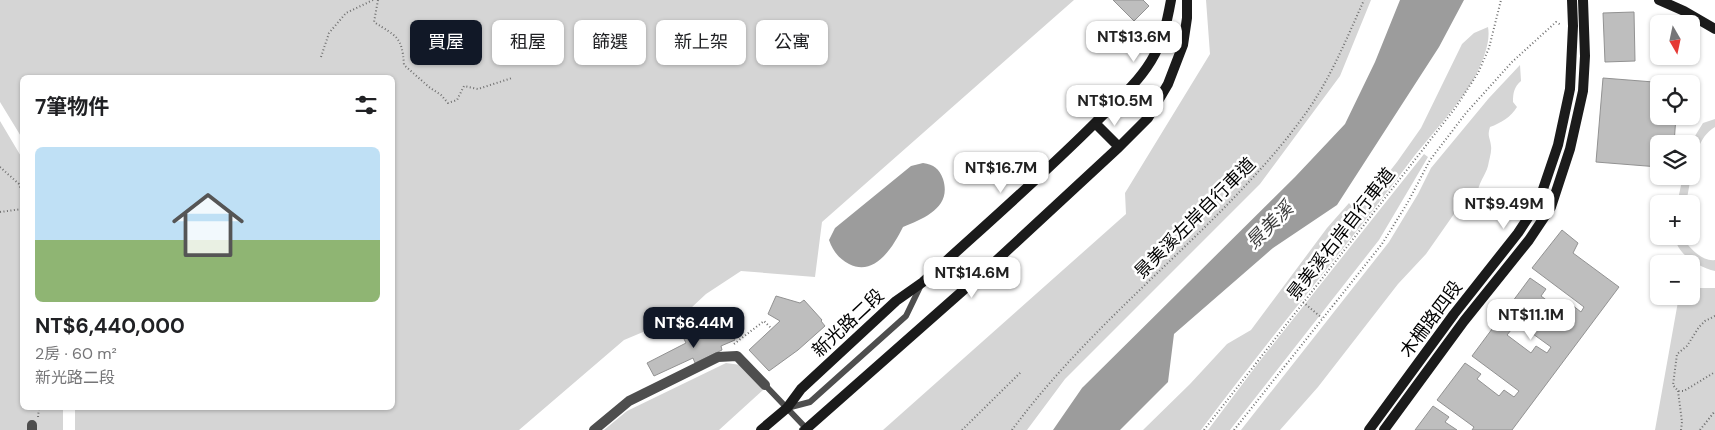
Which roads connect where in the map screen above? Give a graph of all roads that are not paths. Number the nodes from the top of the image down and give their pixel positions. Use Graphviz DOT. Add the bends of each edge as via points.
graph roads {
  1 [pos="1171,0"];
  2 [pos="1187,0"];
  3 [pos="1572,0"];
  4 [pos="1582,0"];
  5 [pos="1659,0"];
  6 [pos="1715,28"];
  7 [pos="1095,123"];
  8 [pos="1119,147"];
  9 [pos="922,282"];
  10 [pos="765,385"];
  11 [pos="786,408"];
  12 [pos="804,429"];
  13 [pos="594,430"];
  14 [pos="761,430"];
  15 [pos="1369,430"];
  16 [pos="1384,430"];
  1 -- 7 [label="street, 新光路二段" via="1168,22 1150,63"];
  2 -- 8 [label="street" via="1183,45 1168,84 1148,118"];
  3 -- 15 [label="street, 木柵路四段" via="1570,89 1558,145 1539,201"];
  4 -- 16 [label="street, 木柵路四段" via="1583,91 1570,148 1551,207"];
  5 -- 6 [label="street"];
  7 -- 8 [label="street"];
  7 -- 9 [label="street, 新光路二段"];
  8 -- 12 [label="street" via="984,272"];
  9 -- 11 [label="street, 新光路二段" via="866,328 801,389"];
  9 -- 11 [label="lane" via="906,316 810,402"];
  10 -- 11 [label="lane"];
  10 -- 13 [label="street" via="737,356 718,356 629,401"];
  11 -- 12 [label="lane"];
  11 -- 14 [label="street, 新光路二段"];
}
